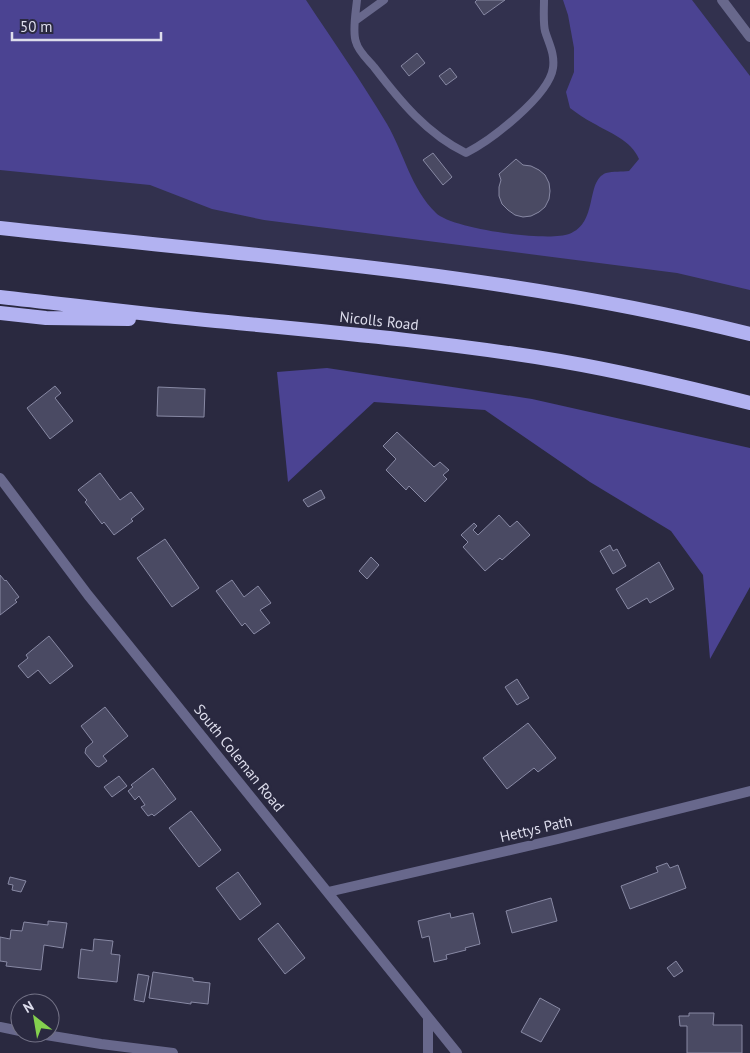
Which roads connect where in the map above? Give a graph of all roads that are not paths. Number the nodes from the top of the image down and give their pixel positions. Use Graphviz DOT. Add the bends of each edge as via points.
graph roads {
  1 [pos="357,0"];
  2 [pos="384,0"];
  3 [pos="544,0"];
  4 [pos="722,0"];
  5 [pos="355,21"];
  6 [pos="750,37"];
  7 [pos="0,228"];
  8 [pos="0,296"];
  9 [pos="0,313"];
  10 [pos="214,321"];
  11 [pos="750,334"];
  12 [pos="750,403"];
  13 [pos="0,478"];
  14 [pos="750,791"];
  15 [pos="328,892"];
  16 [pos="428,1017"];
  17 [pos="60,1037"];
  18 [pos="173,1053"];
  19 [pos="428,1053"];
  20 [pos="457,1053"];
  1 -- 5 [label="lane"];
  2 -- 5 [label="lane"];
  3 -- 5 [label="lane" via="545,29 553,58 549,80 496,135 466,153 434,135 394,93 356,42"];
  4 -- 6 [label="street"];
  7 -- 11 [label="highway" via="517,287 618,304"];
  8 -- 10 [label="highway, Nicolls Road"];
  9 -- 10 [label="highway" via="46,318"];
  10 -- 12 [label="highway, Nicolls Road" via="395,338 561,361"];
  13 -- 15 [label="street, South Coleman Road" via="88,595"];
  14 -- 15 [label="street, Hettys Path"];
  15 -- 16 [label="street, South Coleman Road"];
  16 -- 19 [label="street"];
  16 -- 20 [label="street, South Coleman Road"];
  17 -- 18 [label="street"];
}
